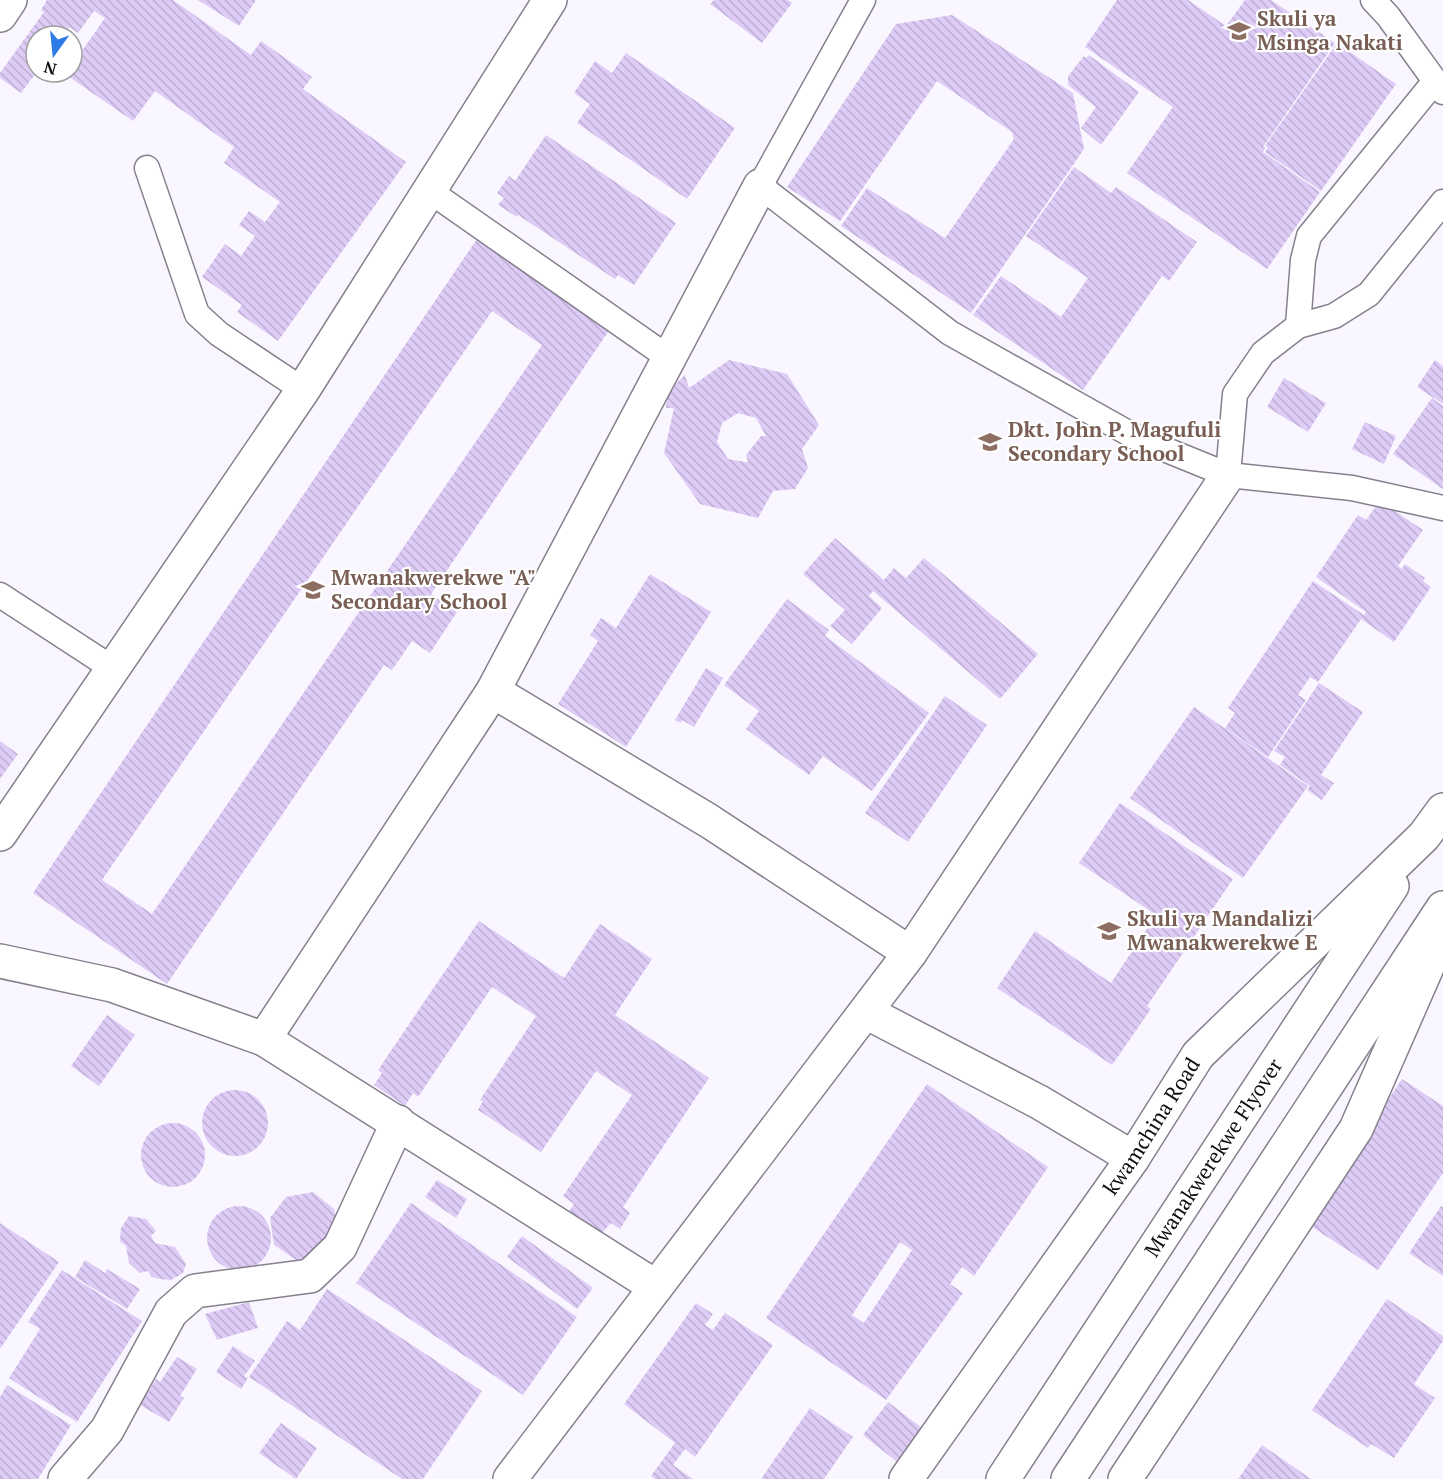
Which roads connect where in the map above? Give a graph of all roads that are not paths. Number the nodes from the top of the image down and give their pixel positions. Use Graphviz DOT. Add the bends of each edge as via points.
graph roads {
  1 [pos="9,0"];
  2 [pos="550,0"];
  3 [pos="863,0"];
  4 [pos="1373,0"];
  5 [pos="0,15"];
  6 [pos="1439,86"];
  7 [pos="147,168"];
  8 [pos="760,186"];
  9 [pos="431,192"];
  10 [pos="1443,202"];
  11 [pos="1298,326"];
  12 [pos="669,358"];
  13 [pos="303,390"];
  14 [pos="1228,475"];
  15 [pos="1443,508"];
  16 [pos="0,595"];
  17 [pos="112,668"];
  18 [pos="493,691"];
  19 [pos="1443,810"];
  20 [pos="0,834"];
  21 [pos="1424,836"];
  22 [pos="1443,908"];
  23 [pos="1443,931"];
  24 [pos="910,953"];
  25 [pos="0,961"];
  26 [pos="866,1012"];
  27 [pos="264,1040"];
  28 [pos="398,1122"];
  29 [pos="1132,1158"];
  30 [pos="656,1287"];
  31 [pos="65,1479"];
  32 [pos="510,1479"];
  33 [pos="906,1479"];
  34 [pos="1003,1479"];
  35 [pos="1068,1479"];
  36 [pos="1125,1479"];
  1 -- 5 [label="street"];
  2 -- 9 [label="street"];
  3 -- 8 [label="lane"];
  4 -- 6 [label="lane"];
  6 -- 11 [label="lane" via="1309,236 1303,260"];
  7 -- 13 [label="lane" via="197,314 219,334"];
  8 -- 12 [label="street"];
  8 -- 14 [label="lane" via="950,333 1137,438"];
  9 -- 12 [label="lane"];
  9 -- 13 [label="street"];
  10 -- 11 [label="lane" via="1369,294 1334,316"];
  11 -- 14 [label="lane" via="1263,353 1235,394"];
  12 -- 18 [label="street"];
  13 -- 17 [label="street"];
  14 -- 15 [label="lane" via="1352,488"];
  14 -- 24 [label="street"];
  16 -- 17 [label="lane"];
  17 -- 20 [label="street"];
  18 -- 24 [label="street" via="709,821"];
  18 -- 27 [label="street"];
  19 -- 21 [label="street, kwamchina Road"];
  21 -- 29 [label="street, kwamchina Road" via="1198,1055"];
  21 -- 34 [label="street, Mwanakwerekwe Flyover"];
  22 -- 35 [label="street"];
  23 -- 36 [label="street" via="1356,1129"];
  24 -- 26 [label="street"];
  25 -- 27 [label="street" via="112,985"];
  26 -- 29 [label="street" via="1039,1102"];
  26 -- 30 [label="street"];
  27 -- 28 [label="street"];
  28 -- 30 [label="street"];
  28 -- 31 [label="street" via="340,1247 310,1276 195,1291 171,1312 107,1430"];
  29 -- 33 [label="street, kwamchina Road"];
  30 -- 32 [label="street"];
}
